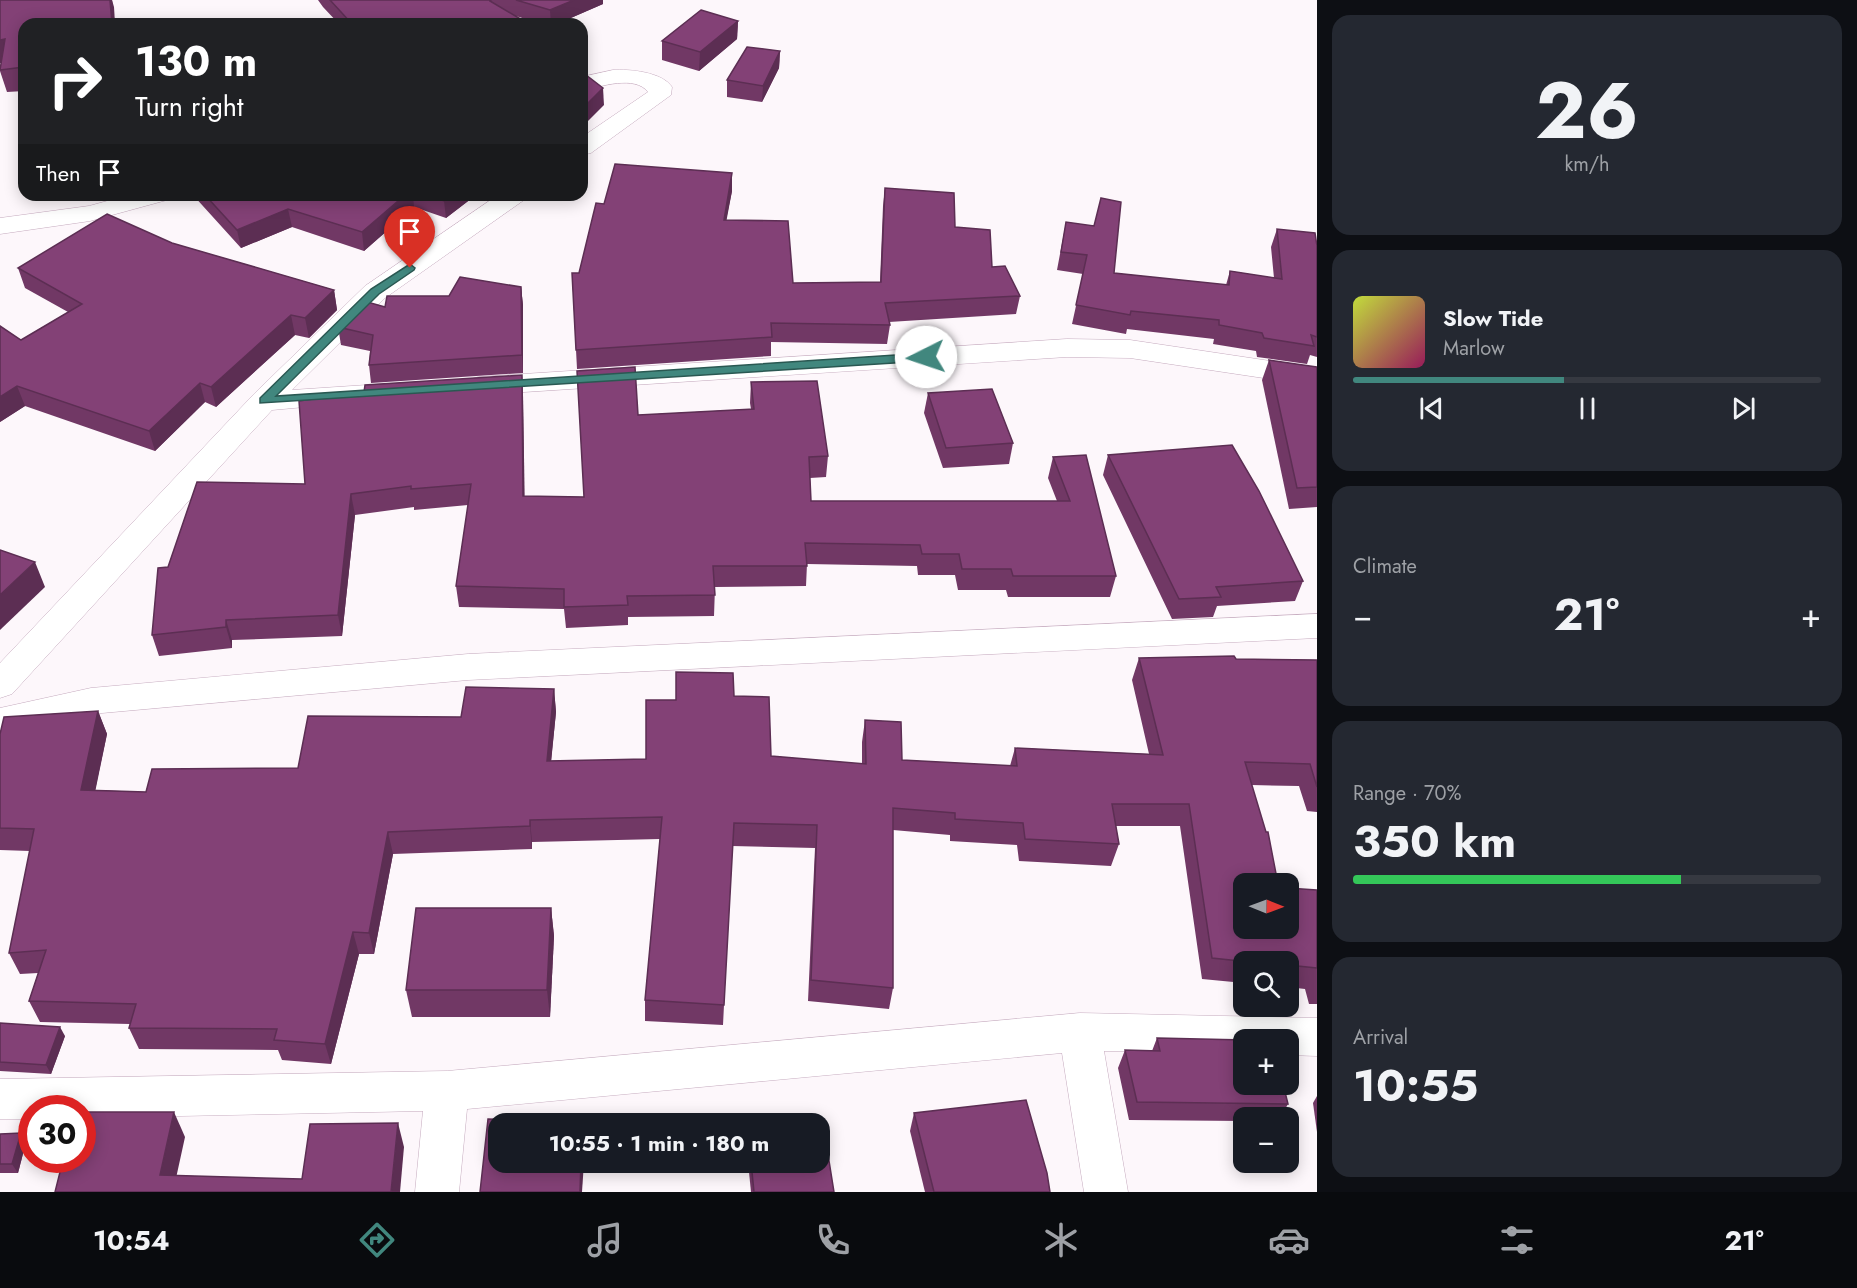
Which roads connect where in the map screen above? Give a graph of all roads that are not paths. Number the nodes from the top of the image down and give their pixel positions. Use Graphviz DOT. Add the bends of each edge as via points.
graph roads {
  1 [pos="588,83"];
  2 [pos="588,144"];
  3 [pos="135,201"];
  4 [pos="506,201"];
  5 [pos="0,226"];
  6 [pos="1317,377"];
  7 [pos="453,388"];
  8 [pos="406,391"];
  9 [pos="264,401"];
  10 [pos="1317,627"];
  11 [pos="0,685"];
  12 [pos="0,722"];
  13 [pos="1080,1032"];
  14 [pos="1317,1037"];
  15 [pos="447,1092"];
  16 [pos="0,1099"];
  17 [pos="437,1192"];
  18 [pos="1106,1192"];
  1 -- 2 [label="street" via="624,74 661,87 659,95"];
  3 -- 5 [label="street" via="90,213"];
  4 -- 9 [label="street" via="375,292"];
  6 -- 7 [label="street" via="1130,349 1067,348"];
  8 -- 9 [label="street"];
  9 -- 11 [label="street"];
  10 -- 12 [label="street" via="468,667 91,701"];
  13 -- 14 [label="street"];
  13 -- 15 [label="street"];
  13 -- 18 [label="street"];
  15 -- 16 [label="street"];
  15 -- 17 [label="street"];
}
